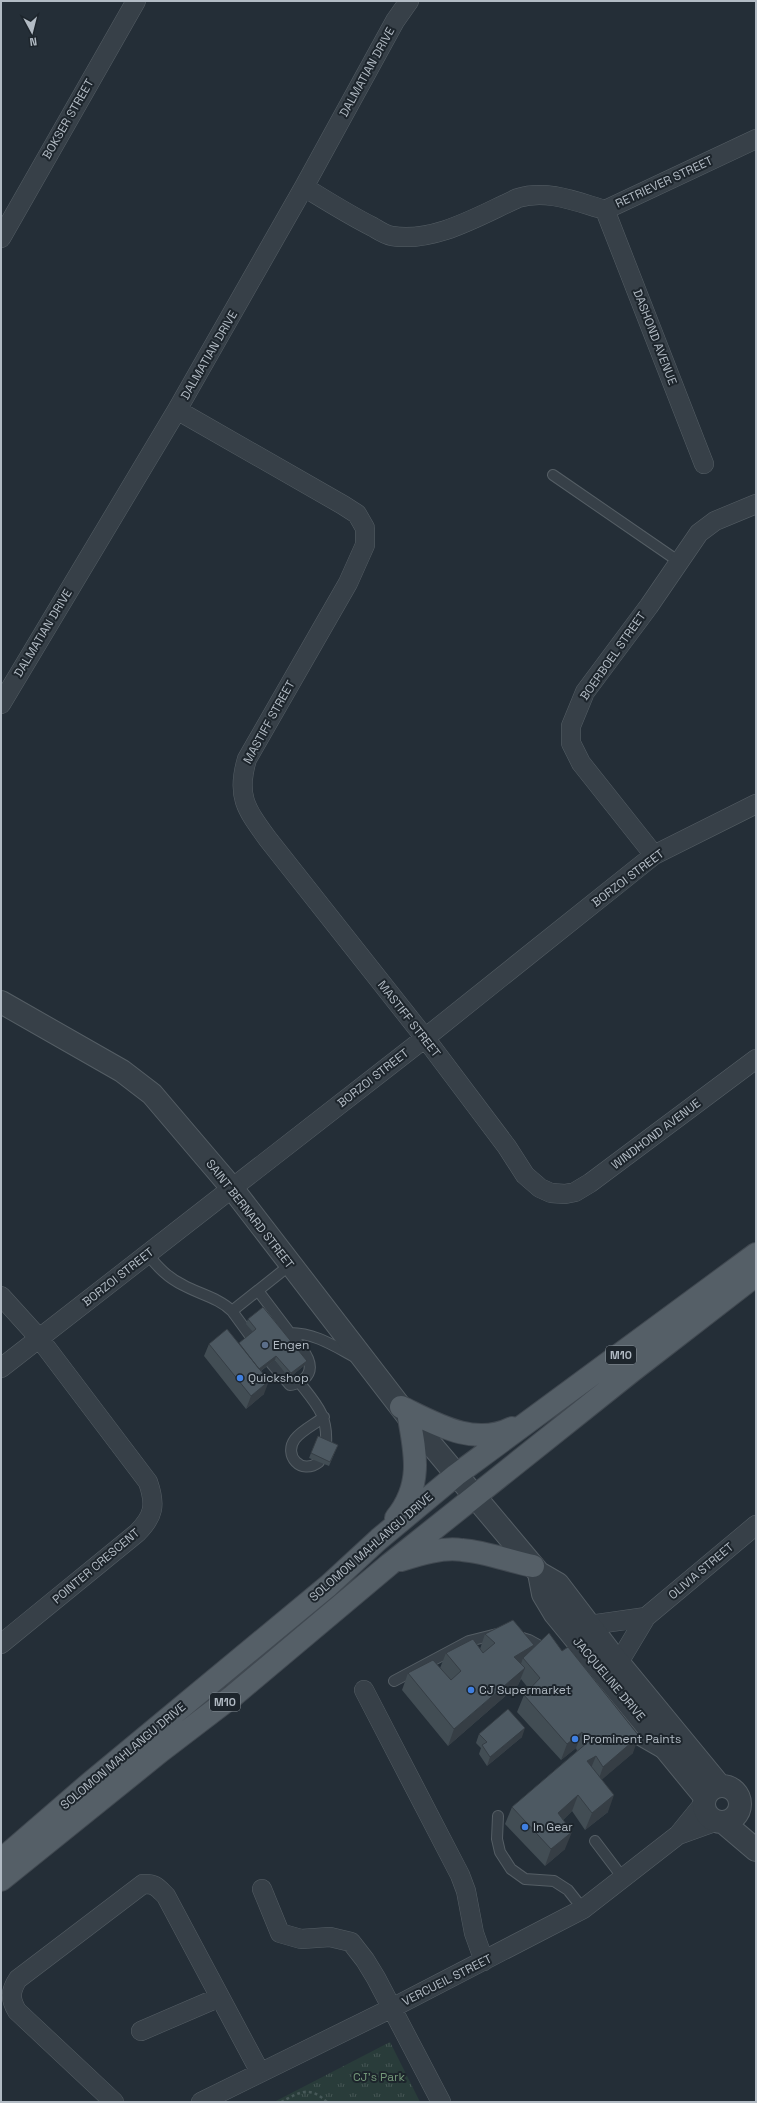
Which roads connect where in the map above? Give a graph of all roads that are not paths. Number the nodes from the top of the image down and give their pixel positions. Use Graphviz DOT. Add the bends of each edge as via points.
graph roads {
  1 [pos="136,1"];
  2 [pos="409,1"];
  3 [pos="756,139"];
  4 [pos="304,187"];
  5 [pos="606,210"];
  6 [pos="1,238"];
  7 [pos="177,410"];
  8 [pos="704,464"];
  9 [pos="553,475"];
  10 [pos="756,504"];
  11 [pos="678,561"];
  12 [pos="1,704"];
  13 [pos="756,804"];
  14 [pos="654,855"];
  15 [pos="1,1002"];
  16 [pos="425,1038"];
  17 [pos="756,1059"];
  18 [pos="232,1188"];
  19 [pos="551,1193"];
  20 [pos="756,1254"];
  21 [pos="148,1255"];
  22 [pos="290,1265"];
  23 [pos="756,1275"];
  24 [pos="259,1292"];
  25 [pos="1,1296"];
  26 [pos="232,1311"];
  27 [pos="287,1336"];
  28 [pos="251,1337"];
  29 [pos="39,1338"];
  30 [pos="271,1363"];
  31 [pos="367,1364"];
  32 [pos="1,1368"];
  33 [pos="299,1382"];
  34 [pos="405,1412"];
  35 [pos="544,1412"];
  36 [pos="324,1418"];
  37 [pos="326,1445"];
  38 [pos="319,1462"];
  39 [pos="456,1475"];
  40 [pos="475,1497"];
  41 [pos="756,1525"];
  42 [pos="379,1539"];
  43 [pos="390,1564"];
  44 [pos="536,1570"];
  45 [pos="646,1617"];
  46 [pos="590,1625"];
  47 [pos="1,1644"];
  48 [pos="556,1656"];
  49 [pos="618,1662"];
  50 [pos="394,1681"];
  51 [pos="364,1690"];
  52 [pos="620,1728"];
  53 [pos="676,1760"];
  54 [pos="710,1795"];
  55 [pos="739,1807"];
  56 [pos="498,1816"];
  57 [pos="720,1821"];
  58 [pos="678,1835"];
  59 [pos="756,1836"];
  60 [pos="595,1841"];
  61 [pos="756,1850"];
  62 [pos="1,1860"];
  63 [pos="623,1878"];
  64 [pos="1,1880"];
  65 [pos="262,1889"];
  66 [pos="583,1909"];
  67 [pos="484,1961"];
  68 [pos="220,1998"];
  69 [pos="392,2008"];
  70 [pos="141,2031"];
  71 [pos="260,2072"];
  72 [pos="114,2102"];
  73 [pos="201,2102"];
  74 [pos="440,2102"];
  1 -- 6 [label="street, BOKSER STREET"];
  2 -- 4 [label="street, DALMATIAN DRIVE" via="395,21"];
  3 -- 5 [label="street, RETRIEVER STREET"];
  4 -- 5 [label="street, RETRIEVER STREET" via="390,236 409,237 440,231 530,194 563,198"];
  4 -- 7 [label="street, DALMATIAN DRIVE"];
  5 -- 8 [label="street, DASHOND AVENUE"];
  7 -- 12 [label="street, DALMATIAN DRIVE"];
  7 -- 16 [label="street, MASTIFF STREET" via="343,504 357,514 365,528 365,545 356,565 247,759 241,787 245,805 251,816"];
  9 -- 11 [label="lane"];
  10 -- 11 [label="street, BOERBOEL STREET" via="720,519 699,533"];
  11 -- 14 [label="street, BOERBOEL STREET" via="649,606 585,692 571,726 571,743 581,762"];
  13 -- 14 [label="street, BORZOI STREET"];
  14 -- 16 [label="street, BORZOI STREET"];
  15 -- 18 [label="street, SAINT BERNARD STREET" via="141,1084"];
  16 -- 18 [label="street, BORZOI STREET"];
  16 -- 19 [label="street, MASTIFF STREET" via="525,1175 540,1188"];
  17 -- 19 [label="street, WINDHOND AVENUE" via="590,1183 575,1192"];
  18 -- 21 [label="street, BORZOI STREET"];
  18 -- 22 [label="street, SAINT BERNARD STREET"];
  20 -- 35 [label="main road, SOLOMON MAHLANGU DRIVE / M10"];
  21 -- 26 [label="lane" via="169,1276 220,1302"];
  21 -- 29 [label="street, BORZOI STREET"];
  22 -- 24 [label="lane"];
  22 -- 31 [label="street, SAINT BERNARD STREET"];
  23 -- 40 [label="main road, SOLOMON MAHLANGU DRIVE / M10"];
  24 -- 26 [label="lane"];
  24 -- 27 [label="lane"];
  25 -- 29 [label="street, POINTER CRESCENT"];
  26 -- 28 [label="lane"];
  27 -- 31 [label="lane" via="307,1335 320,1339"];
  27 -- 33 [label="lane" via="306,1354 311,1366 308,1375"];
  29 -- 32 [label="street, BORZOI STREET"];
  29 -- 47 [label="street, POINTER CRESCENT" via="148,1482 153,1507 151,1517 137,1533"];
  30 -- 33 [label="lane" via="287,1383 294,1385"];
  31 -- 34 [label="street, SAINT BERNARD STREET"];
  33 -- 36 [label="lane"];
  34 -- 35 [label="main road" via="458,1432 485,1436 509,1430"];
  34 -- 39 [label="street, SAINT BERNARD STREET"];
  34 -- 42 [label="main road" via="415,1448 413,1485 407,1505"];
  35 -- 39 [label="main road, SOLOMON MAHLANGU DRIVE / M10"];
  36 -- 37 [label="lane" via="327,1429"];
  36 -- 38 [label="lane" via="295,1439 292,1452 296,1463 302,1467 310,1468"];
  39 -- 40 [label="street, JACQUELINE DRIVE"];
  39 -- 42 [label="main road, SOLOMON MAHLANGU DRIVE"];
  40 -- 43 [label="main road, SOLOMON MAHLANGU DRIVE / M10"];
  40 -- 44 [label="street, JACQUELINE DRIVE"];
  41 -- 45 [label="street, OLIVIA STREET"];
  42 -- 62 [label="main road, SOLOMON MAHLANGU DRIVE" via="328,1586"];
  43 -- 44 [label="main road" via="420,1554 457,1549 480,1553"];
  43 -- 64 [label="main road, SOLOMON MAHLANGU DRIVE / M10" via="233,1696"];
  44 -- 46 [label="street, JACQUELINE DRIVE" via="558,1584"];
  44 -- 53 [label="street, JACQUELINE DRIVE" via="543,1594 555,1614"];
  45 -- 46 [label="street"];
  45 -- 49 [label="street, OLIVIA STREET"];
  46 -- 49 [label="street, JACQUELINE DRIVE"];
  48 -- 50 [label="lane" via="530,1640 508,1633 492,1634 469,1641"];
  49 -- 54 [label="street, JACQUELINE DRIVE"];
  51 -- 67 [label="street" via="460,1875 466,1891 474,1933"];
  52 -- 53 [label="lane"];
  53 -- 54 [label="street, JACQUELINE DRIVE"];
  54 -- 55 [label="street" via="730,1788 738,1796"];
  54 -- 57 [label="street" via="707,1814"];
  54 -- 58 [label="street, VERCUEIL STREET"];
  55 -- 57 [label="street" via="734,1817"];
  55 -- 59 [label="street"];
  56 -- 66 [label="lane" via="497,1839 500,1852 511,1869 525,1879 554,1881 568,1890"];
  57 -- 58 [label="street, VERCUEIL STREET"];
  57 -- 61 [label="street"];
  58 -- 63 [label="street, VERCUEIL STREET"];
  60 -- 63 [label="lane"];
  63 -- 66 [label="street, VERCUEIL STREET"];
  65 -- 69 [label="street" via="280,1932 300,1939 330,1937 351,1942 365,1960"];
  66 -- 67 [label="street, VERCUEIL STREET"];
  67 -- 69 [label="street, VERCUEIL STREET"];
  68 -- 70 [label="street"];
  68 -- 71 [label="street"];
  68 -- 72 [label="street" via="166,1896 151,1883 144,1884 133,1892 18,1980 12,1987 11,1996 17,2012"];
  69 -- 71 [label="street, VERCUEIL STREET"];
  69 -- 74 [label="street"];
  71 -- 73 [label="street, VERCUEIL STREET"];
}
